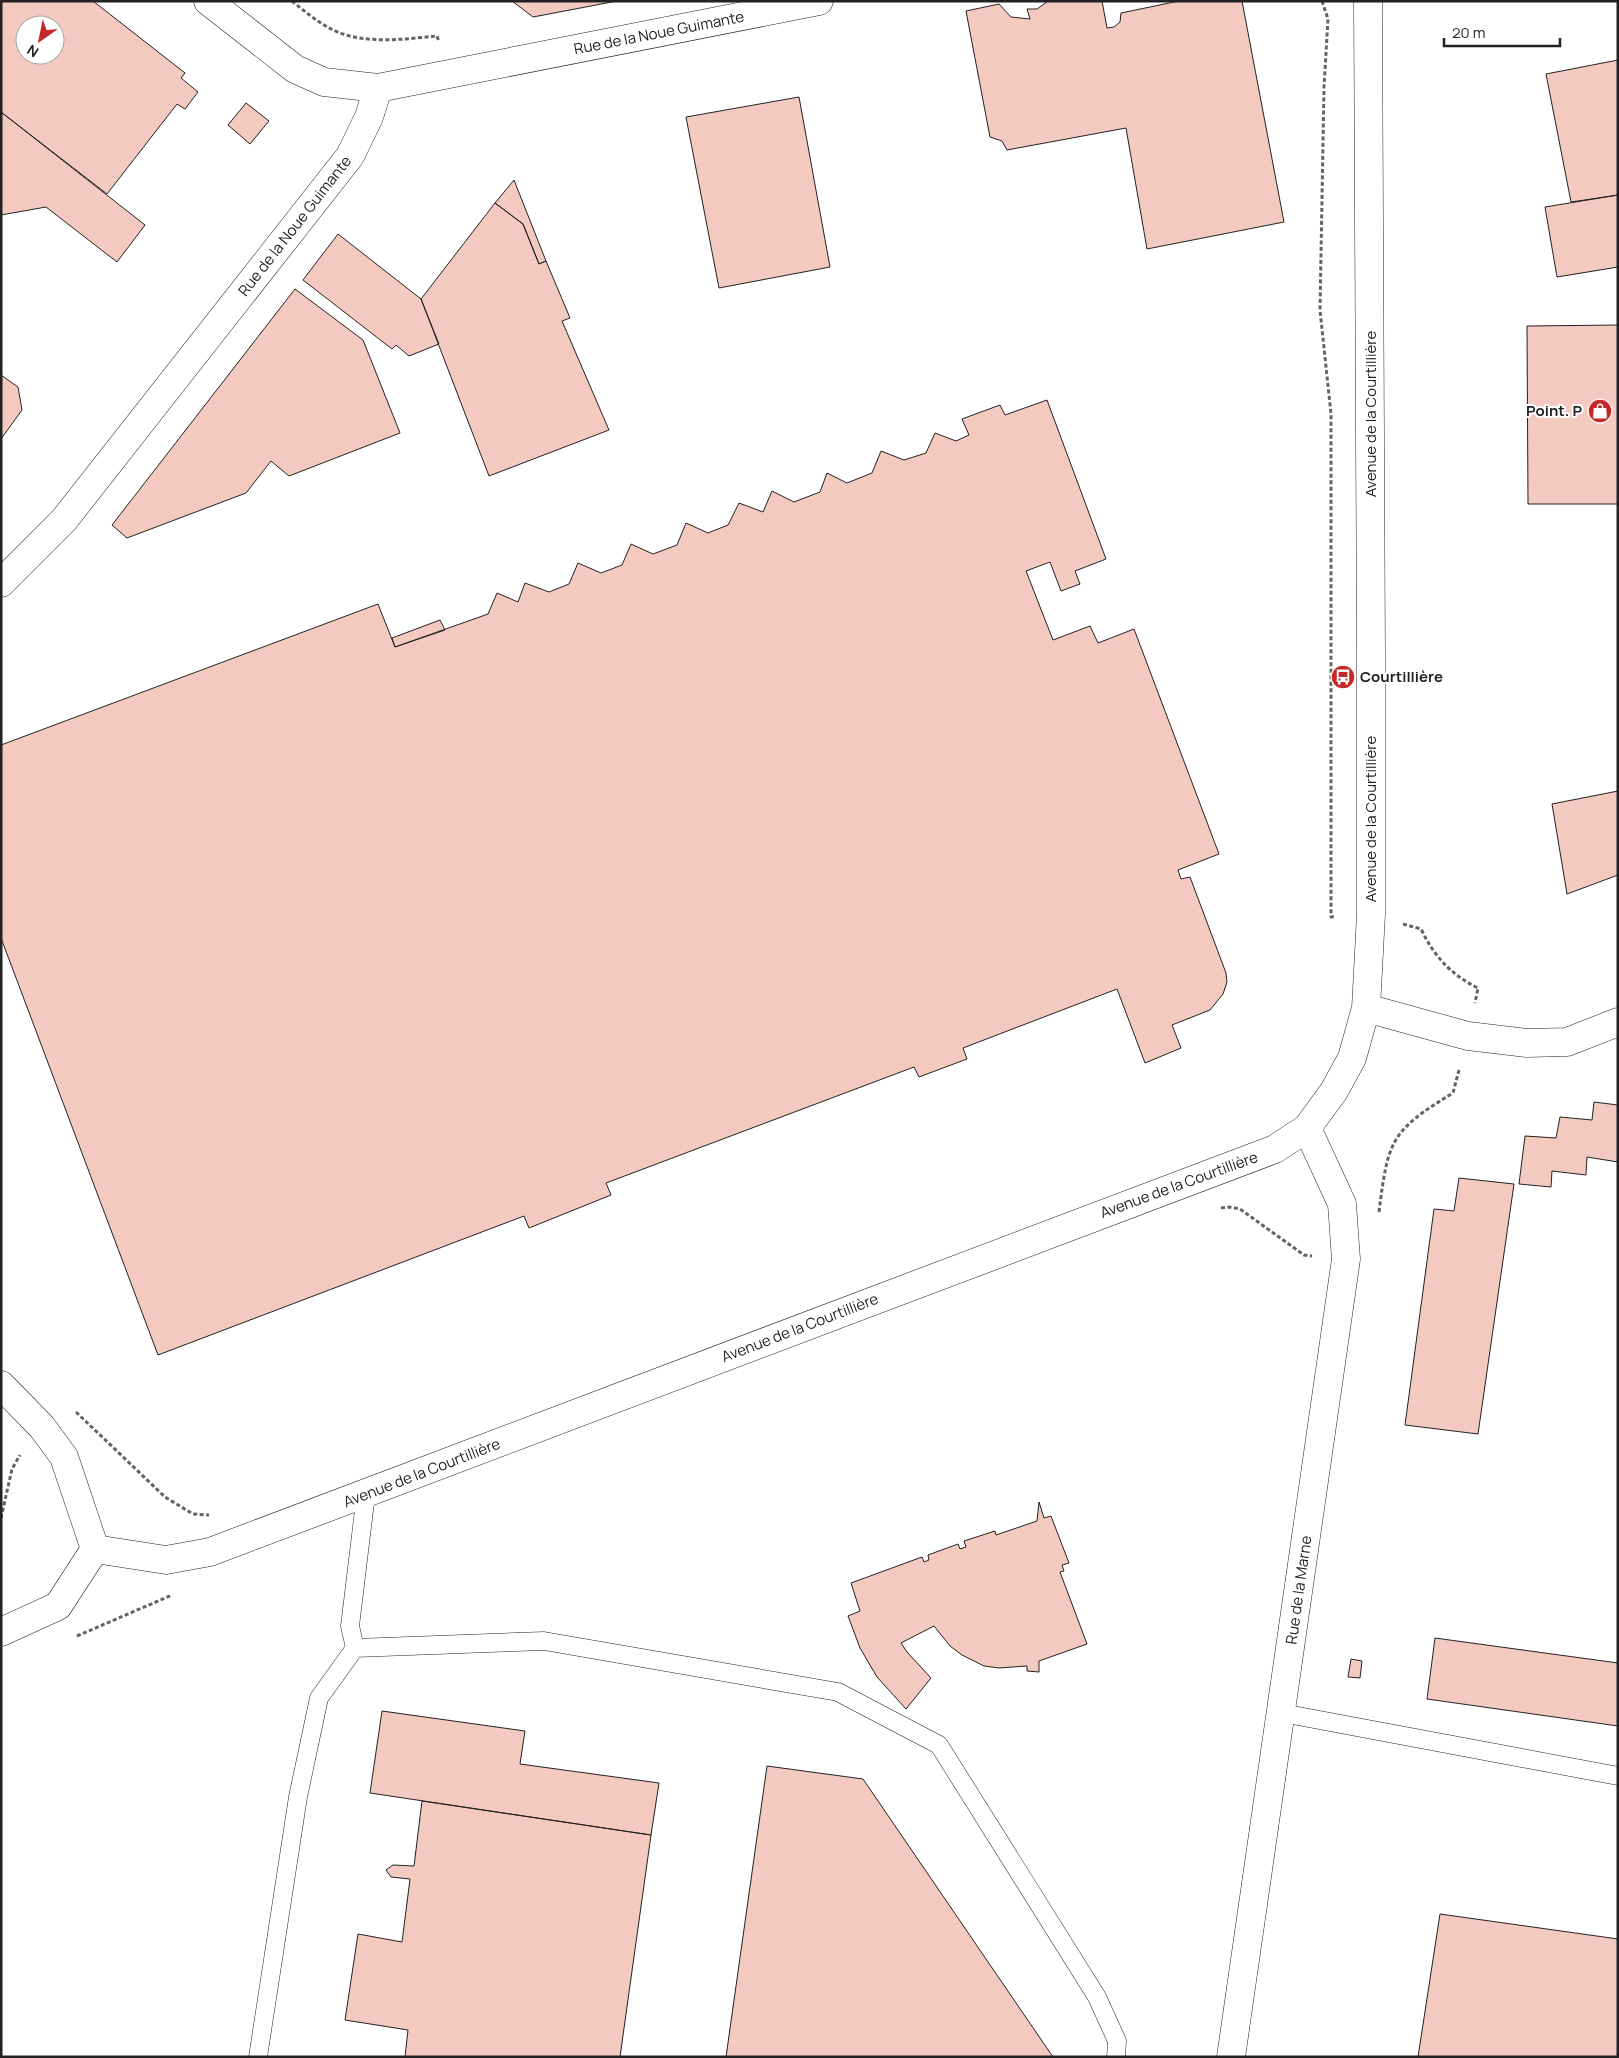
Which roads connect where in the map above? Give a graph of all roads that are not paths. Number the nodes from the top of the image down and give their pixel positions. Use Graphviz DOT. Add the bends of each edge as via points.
graph roads {
  1 [pos="208,1"];
  2 [pos="819,1"];
  3 [pos="1368,1"];
  4 [pos="378,88"];
  5 [pos="1,583"];
  6 [pos="1366,1008"];
  7 [pos="1618,1022"];
  8 [pos="1307,1128"];
  9 [pos="1,1386"];
  10 [pos="366,1494"];
  11 [pos="95,1549"];
  12 [pos="1,1632"];
  13 [pos="355,1648"];
  14 [pos="1282,1713"];
  15 [pos="1618,1776"];
  16 [pos="258,2057"];
  17 [pos="1116,2057"];
  18 [pos="1231,2057"];
  1 -- 4 [label="street" via="295,69 324,82"];
  2 -- 4 [label="street, Rue de la Noue Guimante"];
  3 -- 6 [label="street, Avenue de la Courtillière" via="1372,665"];
  4 -- 5 [label="street, Rue de la Noue Guimante" via="369,117 350,156 64,520"];
  6 -- 7 [label="street" via="1468,1036 1527,1043 1567,1042"];
  6 -- 8 [label="street, Avenue de la Courtillière" via="1352,1058 1334,1091"];
  8 -- 10 [label="street, Avenue de la Courtillière" via="1275,1149"];
  8 -- 14 [label="street, Rue de la Marne" via="1342,1204 1346,1259"];
  9 -- 11 [label="street" via="42,1428 64,1457"];
  10 -- 11 [label="street, Avenue de la Courtillière" via="210,1552 166,1560"];
  10 -- 13 [label="lane" via="350,1626"];
  11 -- 12 [label="street" via="58,1606"];
  13 -- 16 [label="lane" via="319,1698 298,1796"];
  13 -- 17 [label="lane" via="554,1642 838,1692 938,1745 1096,1997 1117,2041"];
  14 -- 15 [label="lane"];
  14 -- 18 [label="street, Rue de la Marne"];
}
